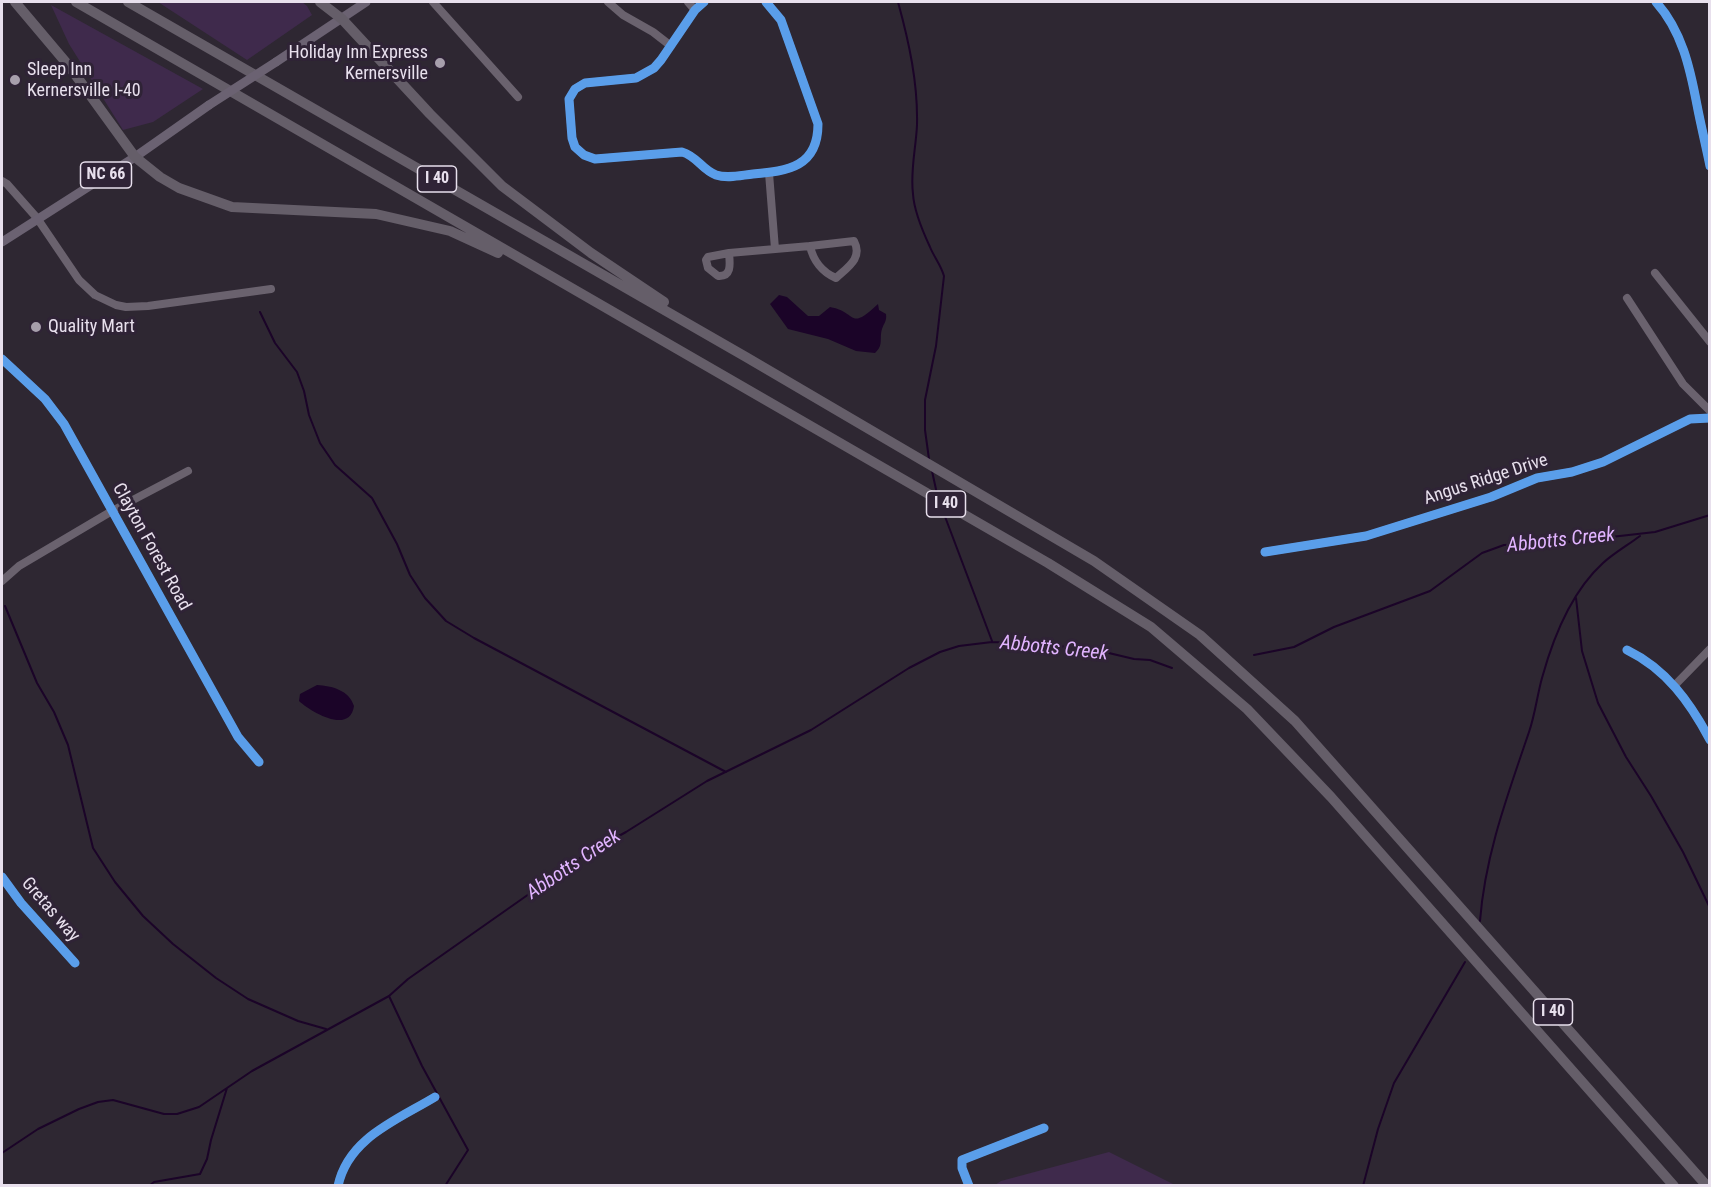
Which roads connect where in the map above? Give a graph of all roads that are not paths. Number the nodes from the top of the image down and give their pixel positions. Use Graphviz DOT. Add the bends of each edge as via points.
graph roads {
  1 [pos="15,2"];
  2 [pos="76,2"];
  3 [pos="128,2"];
  4 [pos="320,2"];
  5 [pos="366,2"];
  6 [pos="433,2"];
  7 [pos="608,2"];
  8 [pos="688,2"];
  9 [pos="704,2"];
  10 [pos="766,2"];
  11 [pos="1656,2"];
  12 [pos="695,10"];
  13 [pos="342,19"];
  14 [pos="671,46"];
  15 [pos="518,97"];
  16 [pos="135,157"];
  17 [pos="1710,166"];
  18 [pos="769,173"];
  19 [pos="2,181"];
  20 [pos="37,218"];
  21 [pos="2,242"];
  22 [pos="810,246"];
  23 [pos="775,249"];
  24 [pos="729,253"];
  25 [pos="1655,273"];
  26 [pos="271,289"];
  27 [pos="1627,298"];
  28 [pos="595,302"];
  29 [pos="1710,342"];
  30 [pos="746,357"];
  31 [pos="2,359"];
  32 [pos="1710,411"];
  33 [pos="1710,418"];
  34 [pos="188,471"];
  35 [pos="112,511"];
  36 [pos="1265,552"];
  37 [pos="2,581"];
  38 [pos="1710,649"];
  39 [pos="1627,650"];
  40 [pos="1675,685"];
  41 [pos="1710,740"];
  42 [pos="259,762"];
  43 [pos="2,877"];
  44 [pos="75,963"];
  45 [pos="435,1097"];
  46 [pos="1044,1128"];
  47 [pos="338,1185"];
  48 [pos="969,1185"];
  49 [pos="1674,1185"];
  50 [pos="1707,1185"];
  1 -- 16 [label="highway" via="69,66"];
  2 -- 28 [label="highway, I 40"];
  3 -- 30 [label="highway, I 40"];
  4 -- 13 [label="highway"];
  5 -- 13 [label="main road, NC 66"];
  6 -- 15 [label="street"];
  7 -- 14 [label="street"];
  8 -- 12 [label="street"];
  9 -- 12 [label="street"];
  10 -- 18 [label="street" via="781,20 818,124 816,142 806,158 791,169"];
  11 -- 17 [label="street" via="1666,12 1687,58"];
  12 -- 14 [label="street"];
  13 -- 16 [label="main road, NC 66, bridge"];
  13 -- 30 [label="highway" via="502,186 591,253"];
  14 -- 18 [label="street" via="646,73 585,83 575,89 569,101 575,147 584,156 595,159 682,152 720,176"];
  16 -- 20 [label="main road, NC 66"];
  16 -- 28 [label="highway" via="179,188 232,207 376,214 450,231"];
  18 -- 23 [label="street"];
  19 -- 20 [label="street"];
  20 -- 21 [label="main road, NC 66"];
  20 -- 26 [label="street" via="79,280 95,295 116,305 148,306"];
  22 -- 22 [label="street" via="812,256 836,278 858,254 854,241"];
  22 -- 23 [label="street"];
  23 -- 24 [label="street"];
  25 -- 29 [label="street"];
  27 -- 32 [label="street" via="1683,384"];
  28 -- 49 [label="highway, I 40" via="1048,562 1151,627 1247,709 1331,797"];
  30 -- 50 [label="highway, I 40" via="1094,561 1200,634 1295,721"];
  31 -- 35 [label="street, Clayton Forest Road" via="57,413"];
  33 -- 36 [label="street, Angus Ridge Drive" via="1690,419 1603,462 1537,478 1491,497 1366,536"];
  34 -- 35 [label="street"];
  35 -- 37 [label="street" via="19,566"];
  35 -- 42 [label="street, Clayton Forest Road" via="238,737"];
  38 -- 40 [label="street"];
  39 -- 40 [label="street"];
  40 -- 41 [label="street"];
  43 -- 44 [label="street, Gretas way" via="15,897"];
  45 -- 47 [label="street" via="362,1142 347,1161"];
  46 -- 48 [label="street" via="962,1160"];
}
